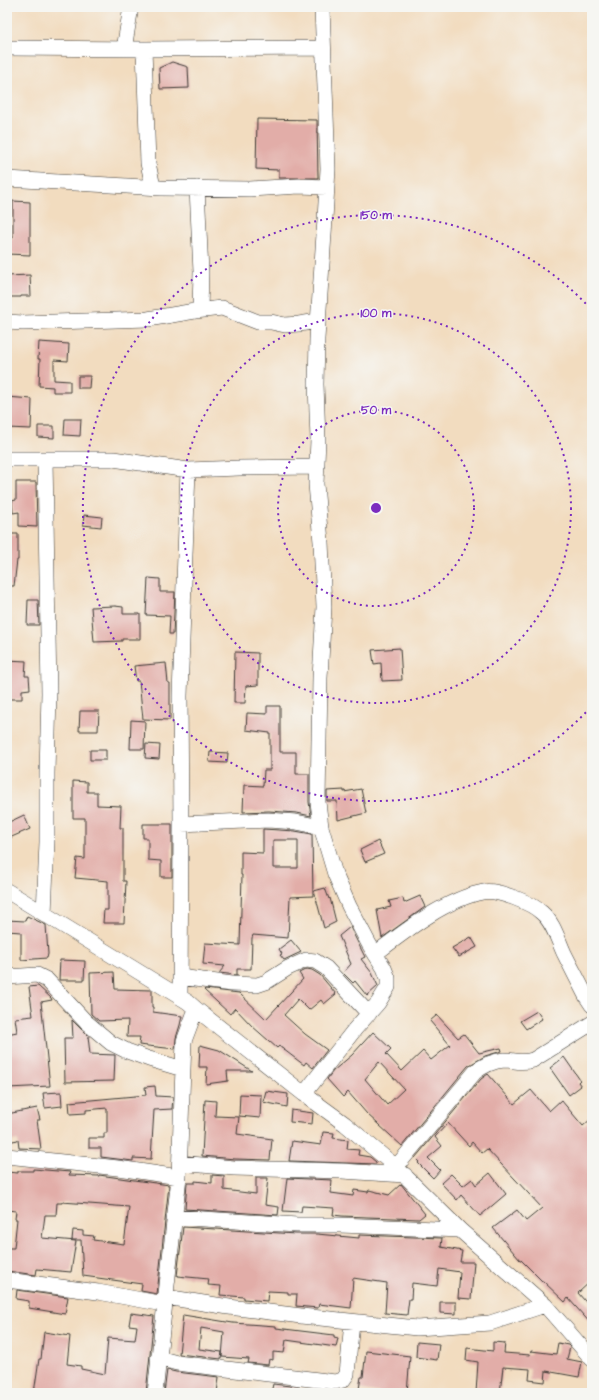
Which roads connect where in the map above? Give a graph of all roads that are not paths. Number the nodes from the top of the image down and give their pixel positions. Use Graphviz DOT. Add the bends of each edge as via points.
graph roads {
  1 [pos="131,7"];
  2 [pos="322,7"];
  3 [pos="7,48"];
  4 [pos="323,48"];
  5 [pos="124,49"];
  6 [pos="144,49"];
  7 [pos="7,179"];
  8 [pos="153,187"];
  9 [pos="327,187"];
  10 [pos="197,188"];
  11 [pos="200,310"];
  12 [pos="318,321"];
  13 [pos="7,322"];
  14 [pos="7,459"];
  15 [pos="45,459"];
  16 [pos="317,467"];
  17 [pos="188,470"];
  18 [pos="181,824"];
  19 [pos="321,827"];
  20 [pos="7,891"];
  21 [pos="44,914"];
  22 [pos="375,954"];
  23 [pos="7,977"];
  24 [pos="180,977"];
  25 [pos="180,997"];
  26 [pos="592,1005"];
  27 [pos="196,1009"];
  28 [pos="369,1014"];
  29 [pos="592,1023"];
  30 [pos="183,1069"];
  31 [pos="304,1094"];
  32 [pos="7,1156"];
  33 [pos="180,1170"];
  34 [pos="401,1171"];
  35 [pos="174,1216"];
  36 [pos="460,1230"];
  37 [pos="7,1280"];
  38 [pos="165,1301"];
  39 [pos="544,1305"];
  40 [pos="352,1322"];
  41 [pos="158,1358"];
  42 [pos="592,1359"];
  43 [pos="154,1393"];
  1 -- 5 [label="street"];
  2 -- 4 [label="street"];
  3 -- 5 [label="street"];
  4 -- 6 [label="street"];
  4 -- 9 [label="street"];
  5 -- 6 [label="street"];
  6 -- 8 [label="street" via="148,163"];
  7 -- 8 [label="street"];
  8 -- 10 [label="street"];
  9 -- 10 [label="street"];
  9 -- 12 [label="street"];
  10 -- 11 [label="street"];
  11 -- 12 [label="street" via="222,308 258,322 285,325"];
  11 -- 13 [label="street" via="148,319"];
  12 -- 16 [label="street"];
  14 -- 15 [label="street"];
  15 -- 17 [label="street" via="112,458"];
  15 -- 21 [label="street" via="49,693"];
  16 -- 17 [label="street"];
  16 -- 19 [label="street" via="324,607 318,794"];
  17 -- 18 [label="street" via="180,696"];
  18 -- 19 [label="street" via="268,820"];
  18 -- 24 [label="street"];
  19 -- 22 [label="street" via="335,874"];
  20 -- 21 [label="street"];
  21 -- 25 [label="street"];
  22 -- 26 [label="street" via="410,927 458,899 484,891 508,896 543,913 554,929"];
  22 -- 28 [label="street" via="388,978 388,987"];
  23 -- 30 [label="street" via="37,975 47,980 86,1022 111,1043 149,1059"];
  24 -- 25 [label="street"];
  24 -- 28 [label="street" via="257,985 306,960 315,961 326,968"];
  25 -- 27 [label="street"];
  27 -- 30 [label="street" via="184,1040"];
  27 -- 31 [label="street"];
  28 -- 31 [label="street"];
  29 -- 34 [label="street" via="533,1060 524,1063 505,1060 484,1065 475,1072"];
  30 -- 33 [label="street"];
  31 -- 34 [label="street"];
  32 -- 33 [label="street" via="118,1168"];
  33 -- 34 [label="street" via="234,1168"];
  33 -- 35 [label="street"];
  34 -- 36 [label="street"];
  35 -- 36 [label="street" via="297,1225"];
  35 -- 38 [label="street"];
  36 -- 39 [label="street"];
  37 -- 38 [label="street"];
  38 -- 40 [label="street"];
  38 -- 41 [label="street"];
  39 -- 40 [label="street" via="490,1323 417,1328"];
  39 -- 42 [label="street"];
  40 -- 41 [label="street" via="347,1374 343,1380 335,1382 177,1363"];
  41 -- 43 [label="street"];
}
